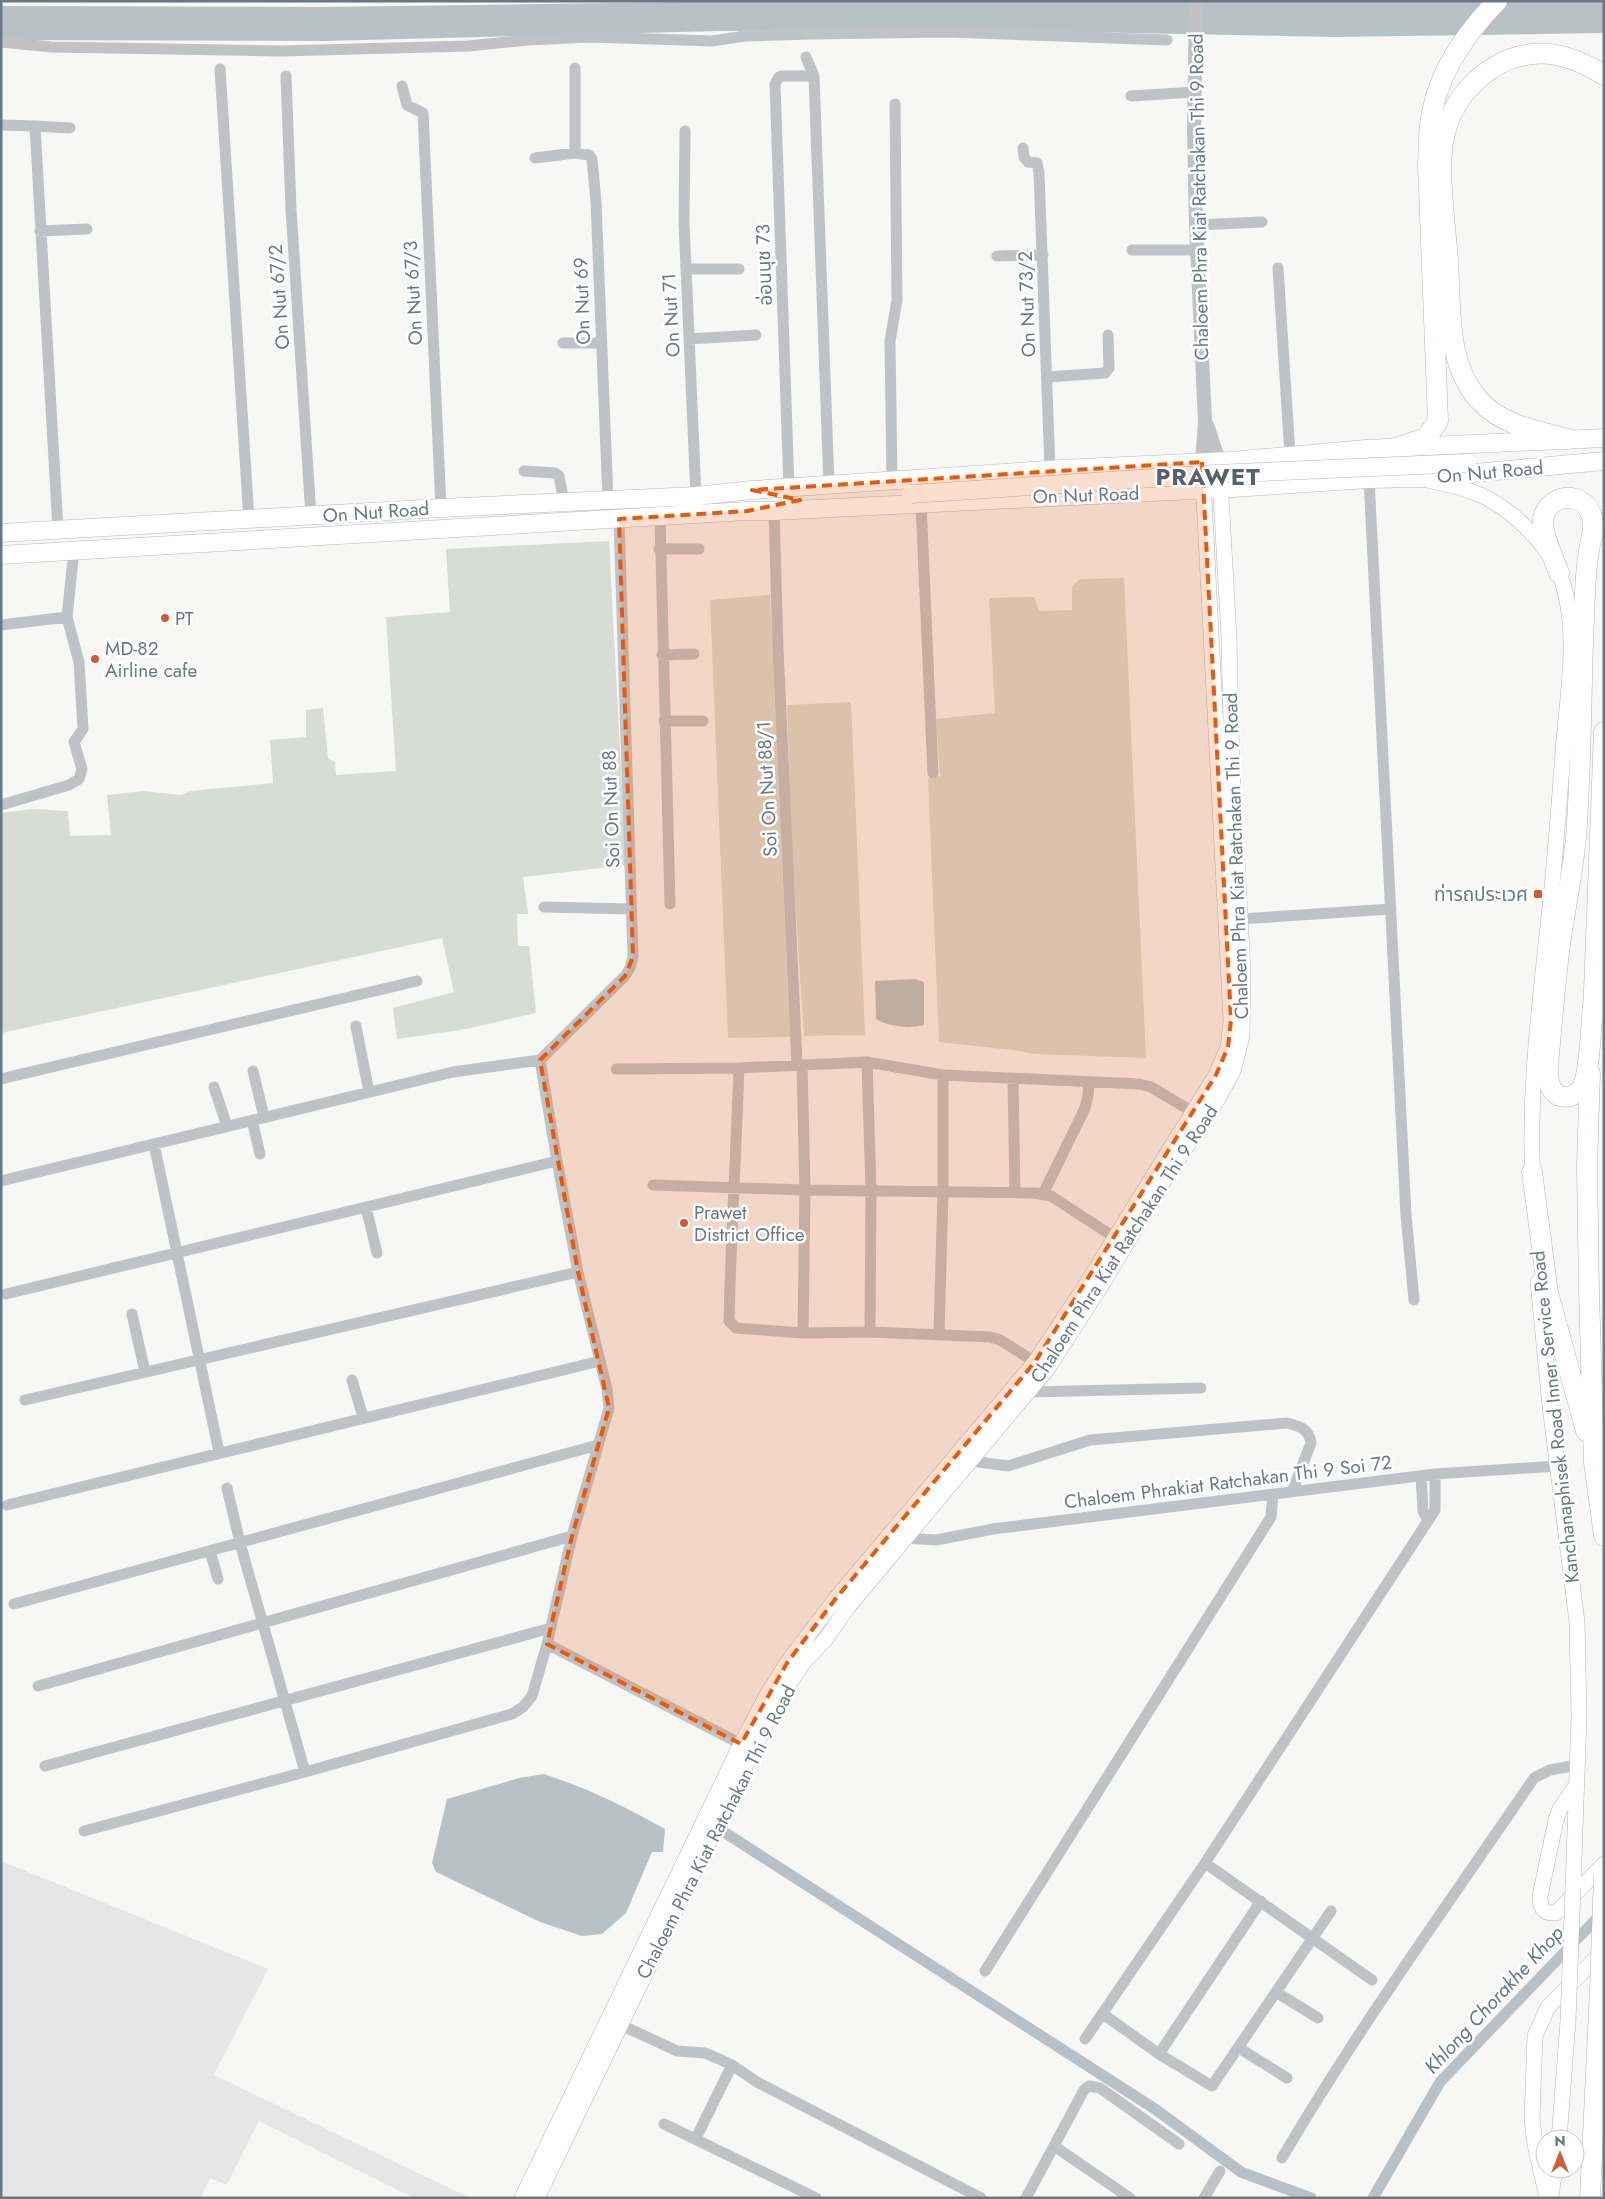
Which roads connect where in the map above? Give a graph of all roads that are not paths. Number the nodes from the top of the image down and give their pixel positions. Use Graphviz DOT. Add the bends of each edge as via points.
graph roads {
  1 [pos="1196,1"];
  2 [pos="1497,1"];
  3 [pos="1166,40"];
  4 [pos="1,42"];
  5 [pos="806,57"];
  6 [pos="575,68"];
  7 [pos="220,69"];
  8 [pos="1604,75"];
  9 [pos="286,76"];
  10 [pos="814,76"];
  11 [pos="402,86"];
  12 [pos="1195,92"];
  13 [pos="1131,96"];
  14 [pos="895,104"];
  15 [pos="1,126"];
  16 [pos="35,126"];
  17 [pos="70,128"];
  18 [pos="1437,130"];
  19 [pos="685,131"];
  20 [pos="1023,148"];
  21 [pos="575,153"];
  22 [pos="536,158"];
  23 [pos="1262,222"];
  24 [pos="1196,225"];
  25 [pos="87,229"];
  26 [pos="40,230"];
  27 [pos="1132,250"];
  28 [pos="1197,250"];
  29 [pos="1043,255"];
  30 [pos="997,256"];
  31 [pos="1278,268"];
  32 [pos="739,269"];
  33 [pos="686,270"];
  34 [pos="756,335"];
  35 [pos="1108,335"];
  36 [pos="689,339"];
  37 [pos="563,343"];
  38 [pos="601,343"];
  39 [pos="1047,377"];
  40 [pos="1604,438"];
  41 [pos="1604,442"];
  42 [pos="1396,448"];
  43 [pos="1570,448"];
  44 [pos="1290,455"];
  45 [pos="1264,458"];
  46 [pos="1604,460"];
  47 [pos="1211,462"];
  48 [pos="1156,464"];
  49 [pos="1050,470"];
  50 [pos="524,471"];
  51 [pos="1420,478"];
  52 [pos="1369,479"];
  53 [pos="892,481"];
  54 [pos="829,485"];
  55 [pos="1264,485"];
  56 [pos="1212,489"];
  57 [pos="1157,492"];
  58 [pos="794,494"];
  59 [pos="696,496"];
  60 [pos="916,499"];
  61 [pos="608,500"];
  62 [pos="564,502"];
  63 [pos="441,508"];
  64 [pos="747,511"];
  65 [pos="774,511"];
  66 [pos="311,516"];
  67 [pos="660,517"];
  68 [pos="619,519"];
  69 [pos="249,520"];
  70 [pos="1604,529"];
  71 [pos="58,530"];
  72 [pos="1,533"];
  73 [pos="659,549"];
  74 [pos="699,549"];
  75 [pos="74,550"];
  76 [pos="1,555"];
  77 [pos="1588,555"];
  78 [pos="1559,573"];
  79 [pos="67,617"];
  80 [pos="1,625"];
  81 [pos="694,654"];
  82 [pos="662,655"];
  83 [pos="664,721"];
  84 [pos="704,721"];
  85 [pos="1604,732"];
  86 [pos="1602,754"];
  87 [pos="933,774"];
  88 [pos="1,806"];
  89 [pos="670,904"];
  90 [pos="544,907"];
  91 [pos="632,909"];
  92 [pos="1391,909"];
  93 [pos="1241,920"];
  94 [pos="417,981"];
  95 [pos="1593,1005"];
  96 [pos="356,1026"];
  97 [pos="540,1060"];
  98 [pos="867,1062"];
  99 [pos="799,1065"];
  100 [pos="739,1068"];
  101 [pos="616,1069"];
  102 [pos="253,1071"];
  103 [pos="943,1075"];
  104 [pos="1,1079"];
  105 [pos="1013,1079"];
  106 [pos="1089,1082"];
  107 [pos="214,1087"];
  108 [pos="369,1092"];
  109 [pos="1193,1112"];
  110 [pos="264,1117"];
  111 [pos="252,1120"];
  112 [pos="227,1126"];
  113 [pos="154,1144"];
  114 [pos="260,1154"];
  115 [pos="557,1161"];
  116 [pos="1532,1172"];
  117 [pos="1,1181"];
  118 [pos="653,1185"];
  119 [pos="735,1188"];
  120 [pos="806,1190"];
  121 [pos="871,1191"];
  122 [pos="943,1191"];
  123 [pos="1015,1192"];
  124 [pos="1043,1194"];
  125 [pos="366,1207"];
  126 [pos="1114,1237"];
  127 [pos="176,1252"];
  128 [pos="377,1253"];
  129 [pos="578,1272"];
  130 [pos="6,1294"];
  131 [pos="1414,1300"];
  132 [pos="132,1314"];
  133 [pos="870,1332"];
  134 [pos="803,1333"];
  135 [pos="939,1334"];
  136 [pos="200,1360"];
  137 [pos="600,1361"];
  138 [pos="1035,1362"];
  139 [pos="145,1372"];
  140 [pos="352,1380"];
  141 [pos="1201,1388"];
  142 [pos="1028,1392"];
  143 [pos="25,1400"];
  144 [pos="363,1417"];
  145 [pos="598,1445"];
  146 [pos="219,1452"];
  147 [pos="971,1461"];
  148 [pos="1594,1462"];
  149 [pos="1558,1466"];
  150 [pos="1435,1474"];
  151 [pos="1421,1476"];
  152 [pos="227,1488"];
  153 [pos="1292,1492"];
  154 [pos="1273,1494"];
  155 [pos="7,1505"];
  156 [pos="1428,1520"];
  157 [pos="572,1536"];
  158 [pos="1604,1536"];
  159 [pos="904,1538"];
  160 [pos="240,1543"];
  161 [pos="210,1551"];
  162 [pos="218,1579"];
  163 [pos="14,1604"];
  164 [pos="264,1623"];
  165 [pos="551,1628"];
  166 [pos="547,1644"];
  167 [pos="38,1686"];
  168 [pos="286,1702"];
  169 [pos="741,1744"];
  170 [pos="1576,1765"];
  171 [pos="45,1766"];
  172 [pos="304,1772"];
  173 [pos="1576,1787"];
  174 [pos="84,1831"];
  175 [pos="1205,1863"];
  176 [pos="1604,1864"];
  177 [pos="1604,1874"];
  178 [pos="1261,1901"];
  179 [pos="1331,1911"];
  180 [pos="1312,1938"];
  181 [pos="1604,1950"];
  182 [pos="985,1971"];
  183 [pos="1372,1980"];
  184 [pos="1276,1992"];
  185 [pos="1104,2014"];
  186 [pos="1318,2018"];
  187 [pos="621,2025"];
  188 [pos="1085,2039"];
  189 [pos="1239,2048"];
  190 [pos="1159,2054"];
  191 [pos="732,2065"];
  192 [pos="1287,2078"];
  193 [pos="664,2124"];
  194 [pos="1560,2129"];
  195 [pos="696,2138"];
  196 [pos="1179,2144"];
  197 [pos="1054,2146"];
  198 [pos="1282,2158"];
  199 [pos="1220,2171"];
  200 [pos="1553,2179"];
  201 [pos="522,2198"];
  202 [pos="538,2198"];
  203 [pos="816,2198"];
  204 [pos="981,2198"];
  205 [pos="1026,2198"];
  206 [pos="1130,2198"];
  207 [pos="1204,2198"];
  208 [pos="1549,2198"];
  209 [pos="1590,2198"];
  1 -- 12 [label="street, Chaloem Phra Kiat Ratchakan Thi 9 Road"];
  2 -- 18 [label="highway" via="1456,52 1435,98"];
  3 -- 4 [label="street" via="899,33 745,36 712,41 591,38 468,46 298,51 51,47"];
  5 -- 10 [label="street"];
  6 -- 21 [label="street"];
  7 -- 69 [label="street"];
  8 -- 18 [label="highway" via="1575,60 1555,55 1516,57 1479,78"];
  9 -- 66 [label="street, On Nut 67/2" via="291,209"];
  10 -- 54 [label="street"];
  10 -- 58 [label="street, อ่อนนุช 73" via="782,76 775,84"];
  11 -- 63 [label="street, On Nut 67/3" via="407,105 423,113"];
  12 -- 13 [label="street"];
  12 -- 24 [label="street, Chaloem Phra Kiat Ratchakan Thi 9 Road"];
  14 -- 53 [label="street" via="897,300 890,341"];
  15 -- 16 [label="street"];
  16 -- 17 [label="street"];
  16 -- 26 [label="street"];
  18 -- 42 [label="highway" via="1428,164 1438,421 1426,438"];
  18 -- 43 [label="highway" via="1452,334 1459,366 1469,387 1497,415"];
  19 -- 33 [label="street, On Nut 71"];
  20 -- 29 [label="street, On Nut 73/2" via="1028,162 1038,164"];
  21 -- 22 [label="street"];
  21 -- 38 [label="street, On Nut 69" via="589,155 592,159"];
  23 -- 24 [label="street"];
  24 -- 28 [label="street, Chaloem Phra Kiat Ratchakan Thi 9 Road"];
  25 -- 26 [label="street"];
  26 -- 71 [label="street"];
  27 -- 28 [label="street"];
  28 -- 47 [label="street, Chaloem Phra Kiat Ratchakan Thi 9 Road" via="1205,422"];
  29 -- 30 [label="street"];
  29 -- 39 [label="street, On Nut 73/2"];
  31 -- 44 [label="street"];
  32 -- 33 [label="street"];
  33 -- 36 [label="street, On Nut 71"];
  34 -- 36 [label="street"];
  35 -- 39 [label="street" via="1109,368 1105,373"];
  36 -- 59 [label="street, On Nut 71"];
  37 -- 38 [label="street"];
  38 -- 61 [label="street, On Nut 69"];
  39 -- 49 [label="street, On Nut 73/2"];
  40 -- 43 [label="main road, On Nut Road"];
  41 -- 43 [label="main road, On Nut Road"];
  42 -- 43 [label="main road, On Nut Road"];
  42 -- 44 [label="main road, On Nut Road"];
  43 -- 46 [label="main road, On Nut Road"];
  43 -- 60 [label="main road, On Nut Road, bridge" via="1467,463 1215,474"];
  44 -- 45 [label="main road, On Nut Road"];
  45 -- 47 [label="main road, On Nut Road"];
  45 -- 55 [label="main road" via="1253,466 1251,475 1257,483"];
  46 -- 51 [label="main road, On Nut Road"];
  47 -- 48 [label="main road, On Nut Road"];
  47 -- 56 [label="main road, Chaloem Phra Kiat Ratchakan Thi 9 Road"];
  48 -- 49 [label="main road, On Nut Road"];
  48 -- 57 [label="main road" via="1170,477 1168,487"];
  49 -- 53 [label="main road, On Nut Road"];
  50 -- 62 [label="street" via="559,476"];
  51 -- 52 [label="main road, On Nut Road"];
  51 -- 78 [label="main road, Kanchanaphisek Road Inner Service Road" via="1474,492 1498,505 1539,542"];
  52 -- 55 [label="main road, On Nut Road"];
  52 -- 92 [label="street"];
  53 -- 54 [label="main road, On Nut Road"];
  54 -- 58 [label="main road, On Nut Road"];
  55 -- 56 [label="main road, On Nut Road"];
  56 -- 57 [label="main road, On Nut Road"];
  56 -- 93 [label="main road, Chaloem Phra Kiat Ratchakan Thi 9 Road" via="1229,637 1232,768"];
  56 -- 109 [label="main road, Chaloem Phra Kiat Ratchakan Thi 9 Road" via="1231,1020 1228,1047"];
  57 -- 60 [label="main road, On Nut Road"];
  58 -- 59 [label="main road, On Nut Road" via="752,490"];
  58 -- 60 [label="main road, On Nut Road"];
  58 -- 64 [label="main road, On Nut Road"];
  59 -- 61 [label="main road, On Nut Road"];
  60 -- 65 [label="main road, On Nut Road"];
  60 -- 87 [label="street"];
  61 -- 62 [label="main road, On Nut Road"];
  62 -- 63 [label="main road, On Nut Road"];
  63 -- 66 [label="main road, On Nut Road"];
  64 -- 65 [label="main road, On Nut Road"];
  64 -- 67 [label="main road, On Nut Road"];
  65 -- 99 [label="street, Soi On Nut 88/1"];
  66 -- 69 [label="main road, On Nut Road"];
  67 -- 68 [label="main road, On Nut Road"];
  67 -- 73 [label="street"];
  68 -- 75 [label="main road, On Nut Road"];
  68 -- 91 [label="street, Soi On Nut 88"];
  69 -- 71 [label="main road, On Nut Road"];
  70 -- 77 [label="highway"];
  71 -- 72 [label="main road, On Nut Road"];
  73 -- 74 [label="street"];
  73 -- 82 [label="street"];
  75 -- 76 [label="main road, On Nut Road"];
  75 -- 79 [label="street"];
  77 -- 78 [label="highway" via="1593,529 1592,513 1579,500 1558,500 1548,508 1543,522"];
  77 -- 95 [label="highway" via="1576,837 1561,940 1548,1072 1550,1086 1562,1097 1574,1095 1583,1087"];
  78 -- 116 [label="main road, Kanchanaphisek Road Inner Service Road" via="1570,623 1570,650 1557,830 1534,1060"];
  79 -- 80 [label="street"];
  79 -- 88 [label="street" via="79,662 83,729 74,742 82,769 79,779"];
  81 -- 82 [label="street"];
  82 -- 83 [label="street"];
  83 -- 84 [label="street"];
  83 -- 89 [label="street"];
  85 -- 86 [label="highway"];
  86 -- 95 [label="highway"];
  90 -- 91 [label="street"];
  91 -- 97 [label="street, Soi On Nut 88" via="633,957 630,968"];
  92 -- 93 [label="street"];
  92 -- 131 [label="street" via="1406,1215"];
  93 -- 142 [label="main road, Chaloem Phra Kiat Ratchakan Thi 9 Road" via="1243,1026 1233,1071 1074,1329"];
  94 -- 104 [label="street"];
  95 -- 148 [label="highway" via="1587,1192"];
  96 -- 108 [label="street"];
  97 -- 108 [label="street" via="453,1072"];
  97 -- 115 [label="street"];
  98 -- 99 [label="street"];
  98 -- 103 [label="street"];
  98 -- 121 [label="street"];
  99 -- 100 [label="street"];
  99 -- 120 [label="street, Soi On Nut 88/1"];
  100 -- 101 [label="street"];
  100 -- 119 [label="street"];
  102 -- 110 [label="street"];
  103 -- 105 [label="street"];
  103 -- 122 [label="street"];
  105 -- 106 [label="street"];
  105 -- 123 [label="street"];
  106 -- 109 [label="street" via="1151,1087"];
  106 -- 124 [label="street" via="1085,1108"];
  107 -- 112 [label="street"];
  108 -- 110 [label="street"];
  109 -- 126 [label="main road, Chaloem Phra Kiat Ratchakan Thi 9 Road"];
  110 -- 111 [label="street"];
  111 -- 112 [label="street"];
  111 -- 114 [label="street"];
  112 -- 113 [label="street"];
  113 -- 117 [label="street"];
  113 -- 127 [label="street"];
  115 -- 125 [label="street"];
  115 -- 129 [label="street"];
  116 -- 148 [label="highway" via="1548,1293"];
  116 -- 149 [label="main road, Kanchanaphisek Road Inner Service Road" via="1541,1315"];
  118 -- 119 [label="street"];
  119 -- 120 [label="street"];
  119 -- 134 [label="street" via="730,1324 736,1328"];
  120 -- 121 [label="street"];
  120 -- 134 [label="street, Soi On Nut 88/1"];
  121 -- 122 [label="street"];
  121 -- 133 [label="street"];
  122 -- 123 [label="street"];
  122 -- 135 [label="street"];
  123 -- 124 [label="street"];
  124 -- 126 [label="street"];
  125 -- 127 [label="street"];
  125 -- 128 [label="street"];
  126 -- 138 [label="main road, Chaloem Phra Kiat Ratchakan Thi 9 Road"];
  127 -- 130 [label="street"];
  127 -- 136 [label="street"];
  129 -- 136 [label="street"];
  129 -- 137 [label="street"];
  132 -- 139 [label="street"];
  133 -- 134 [label="street"];
  133 -- 135 [label="street"];
  135 -- 138 [label="street" via="990,1337"];
  136 -- 139 [label="street"];
  136 -- 146 [label="street"];
  137 -- 144 [label="street"];
  137 -- 145 [label="street" via="609,1408"];
  138 -- 169 [label="main road, Chaloem Phra Kiat Ratchakan Thi 9 Road" via="831,1604 787,1663"];
  139 -- 143 [label="street"];
  140 -- 144 [label="street"];
  141 -- 142 [label="street"];
  142 -- 147 [label="main road, Chaloem Phra Kiat Ratchakan Thi 9 Road"];
  144 -- 146 [label="street"];
  145 -- 157 [label="street"];
  145 -- 160 [label="street"];
  146 -- 155 [label="street"];
  147 -- 153 [label="street" via="1008,1466 1090,1440 1287,1423 1306,1429 1311,1443"];
  147 -- 159 [label="main road, Chaloem Phra Kiat Ratchakan Thi 9 Road"];
  148 -- 158 [label="highway"];
  149 -- 150 [label="street, Chaloem Phrakiat Ratchakan Thi 9 Soi 72"];
  149 -- 170 [label="main road, Kanchanaphisek Road Inner Service Road" via="1577,1622"];
  150 -- 151 [label="street, Chaloem Phrakiat Ratchakan Thi 9 Soi 72"];
  150 -- 156 [label="street" via="1435,1510"];
  151 -- 153 [label="street, Chaloem Phrakiat Ratchakan Thi 9 Soi 72"];
  151 -- 156 [label="street" via="1423,1510"];
  152 -- 160 [label="street"];
  153 -- 154 [label="street, Chaloem Phrakiat Ratchakan Thi 9 Soi 72"];
  154 -- 159 [label="street, Chaloem Phrakiat Ratchakan Thi 9 Soi 72" via="993,1529 936,1540"];
  154 -- 182 [label="street" via="1271,1517"];
  156 -- 175 [label="street"];
  157 -- 164 [label="street"];
  157 -- 165 [label="street"];
  159 -- 187 [label="main road, Chaloem Phra Kiat Ratchakan Thi 9 Road" via="825,1640 803,1663 775,1705"];
  160 -- 161 [label="street"];
  160 -- 164 [label="street"];
  161 -- 162 [label="street"];
  161 -- 163 [label="street"];
  164 -- 167 [label="street"];
  164 -- 168 [label="street"];
  165 -- 166 [label="street"];
  165 -- 168 [label="street"];
  166 -- 169 [label="street"];
  166 -- 172 [label="street" via="532,1696 512,1714"];
  168 -- 171 [label="street"];
  168 -- 172 [label="street"];
  169 -- 201 [label="main road, Chaloem Phra Kiat Ratchakan Thi 9 Road"];
  170 -- 173 [label="main road, Kanchanaphisek Road Inner Service Road"];
  170 -- 198 [label="street" via="1550,1770 1534,1778 1322,2090"];
  172 -- 174 [label="street"];
  173 -- 176 [label="main road" via="1556,1820 1540,1896 1541,1908 1545,1912 1556,1913"];
  173 -- 194 [label="main road, Kanchanaphisek Road Inner Service Road, bridge" via="1568,2021"];
  175 -- 178 [label="street"];
  175 -- 185 [label="street"];
  177 -- 209 [label="highway, bridge"];
  178 -- 180 [label="street"];
  178 -- 190 [label="street"];
  179 -- 180 [label="street"];
  180 -- 183 [label="street"];
  180 -- 184 [label="street"];
  181 -- 208 [label="main road" via="1548,2007 1535,2036 1532,2119"];
  184 -- 186 [label="street"];
  184 -- 189 [label="street"];
  185 -- 188 [label="street"];
  185 -- 190 [label="street"];
  187 -- 191 [label="street" via="677,2051 705,2053"];
  187 -- 202 [label="main road, Chaloem Phra Kiat Ratchakan Thi 9 Road"];
  189 -- 190 [label="street" via="1212,2086"];
  189 -- 192 [label="street"];
  191 -- 195 [label="street"];
  191 -- 204 [label="street" via="757,2082"];
  193 -- 195 [label="street"];
  195 -- 203 [label="street"];
  196 -- 197 [label="street" via="1100,2088 1088,2086"];
  197 -- 205 [label="street"];
  197 -- 206 [label="street"];
  199 -- 207 [label="street"];
  200 -- 208 [label="main road"];
}
